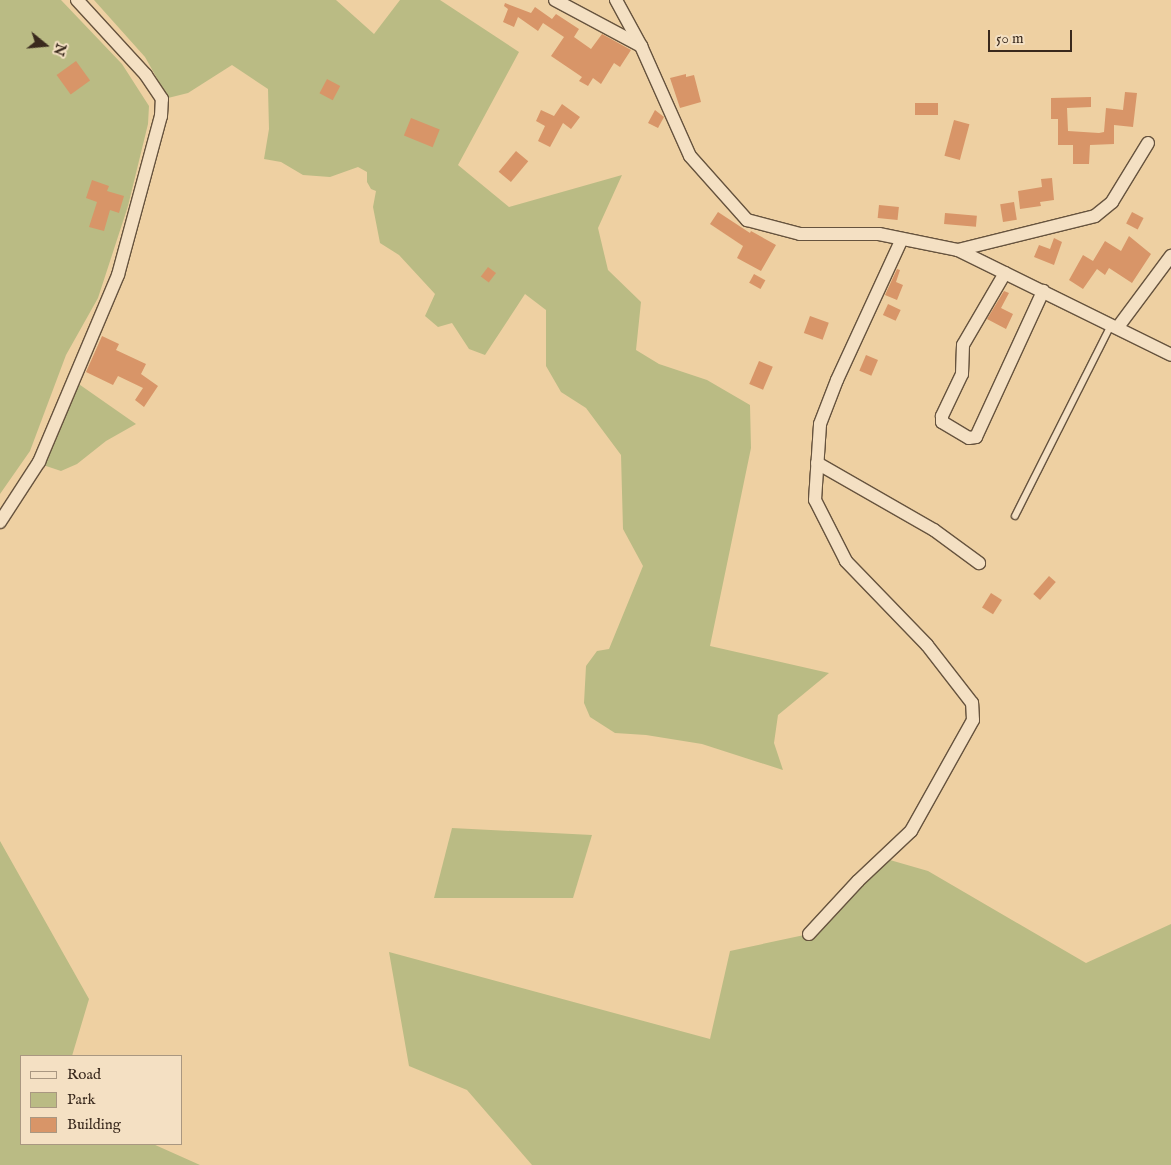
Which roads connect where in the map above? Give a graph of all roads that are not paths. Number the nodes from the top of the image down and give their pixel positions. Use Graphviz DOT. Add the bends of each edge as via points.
graph roads {
  1 [pos="77,0"];
  2 [pos="555,0"];
  3 [pos="616,0"];
  4 [pos="641,46"];
  5 [pos="1148,143"];
  6 [pos="902,239"];
  7 [pos="958,250"];
  8 [pos="1171,256"];
  9 [pos="1005,273"];
  10 [pos="1044,291"];
  11 [pos="1115,326"];
  12 [pos="1171,355"];
  13 [pos="817,463"];
  14 [pos="1015,516"];
  15 [pos="0,522"];
  16 [pos="979,563"];
  17 [pos="809,934"];
  1 -- 15 [label="street" via="146,75 162,99 161,116 118,275 39,462"];
  2 -- 4 [label="street"];
  3 -- 4 [label="street"];
  4 -- 6 [label="street" via="690,156 747,220 800,234 879,234"];
  5 -- 7 [label="street" via="1112,202 1095,216"];
  6 -- 7 [label="street"];
  6 -- 13 [label="street" via="820,424"];
  7 -- 9 [label="street"];
  8 -- 11 [label="street"];
  9 -- 10 [label="street"];
  9 -- 10 [label="street" via="963,344 962,374 942,416 942,422 969,438 976,437"];
  10 -- 11 [label="street"];
  11 -- 12 [label="street"];
  11 -- 14 [label="lane"];
  13 -- 16 [label="street" via="934,530"];
  13 -- 17 [label="street" via="815,500 846,561 927,645 972,703 973,720 912,831 858,881"];
}
